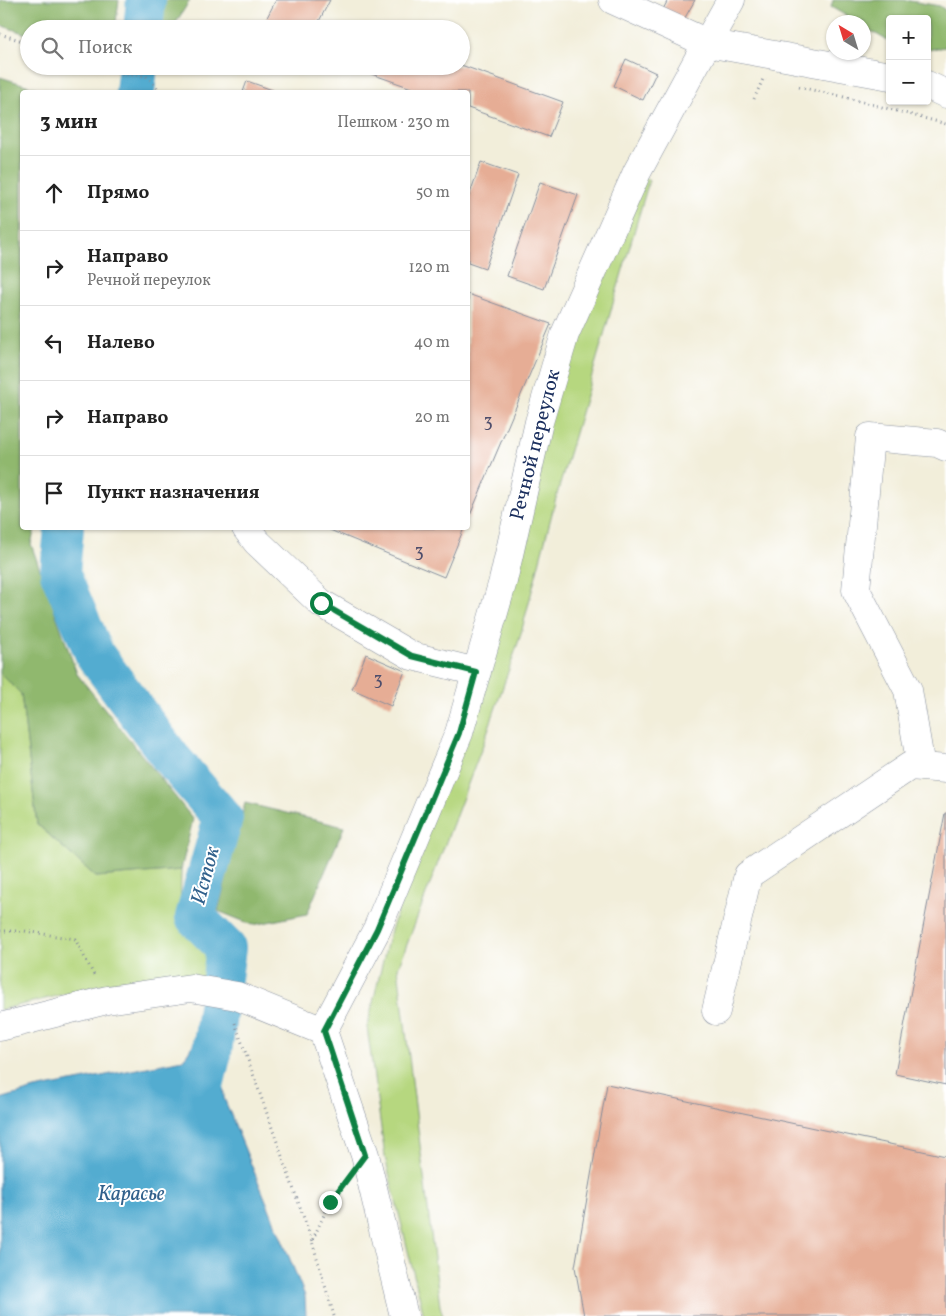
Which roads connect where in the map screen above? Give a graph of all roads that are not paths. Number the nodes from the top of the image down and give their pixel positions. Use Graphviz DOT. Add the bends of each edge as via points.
graph roads {
  1 [pos="613,0"];
  2 [pos="731,0"];
  3 [pos="707,42"];
  4 [pos="886,75"];
  5 [pos="931,87"];
  6 [pos="946,94"];
  7 [pos="946,447"];
  8 [pos="248,530"];
  9 [pos="476,672"];
  10 [pos="934,768"];
  11 [pos="716,1011"];
  12 [pos="0,1027"];
  13 [pos="324,1031"];
  14 [pos="404,1316"];
  1 -- 3 [label="street"];
  2 -- 3 [label="street, Речной переулок"];
  3 -- 4 [label="street"];
  3 -- 9 [label="street, Речной переулок" via="637,172 565,334 539,422 503,580"];
  5 -- 6 [label="street"];
  7 -- 10 [label="street" via="870,437 856,590 908,690"];
  8 -- 9 [label="street" via="321,603 412,656"];
  9 -- 13 [label="street, Речной переулок" via="459,733 377,929"];
  10 -- 11 [label="street" via="910,766 748,875"];
  12 -- 13 [label="street" via="107,1000 191,988 237,996"];
  13 -- 14 [label="street" via="365,1155"];
}
